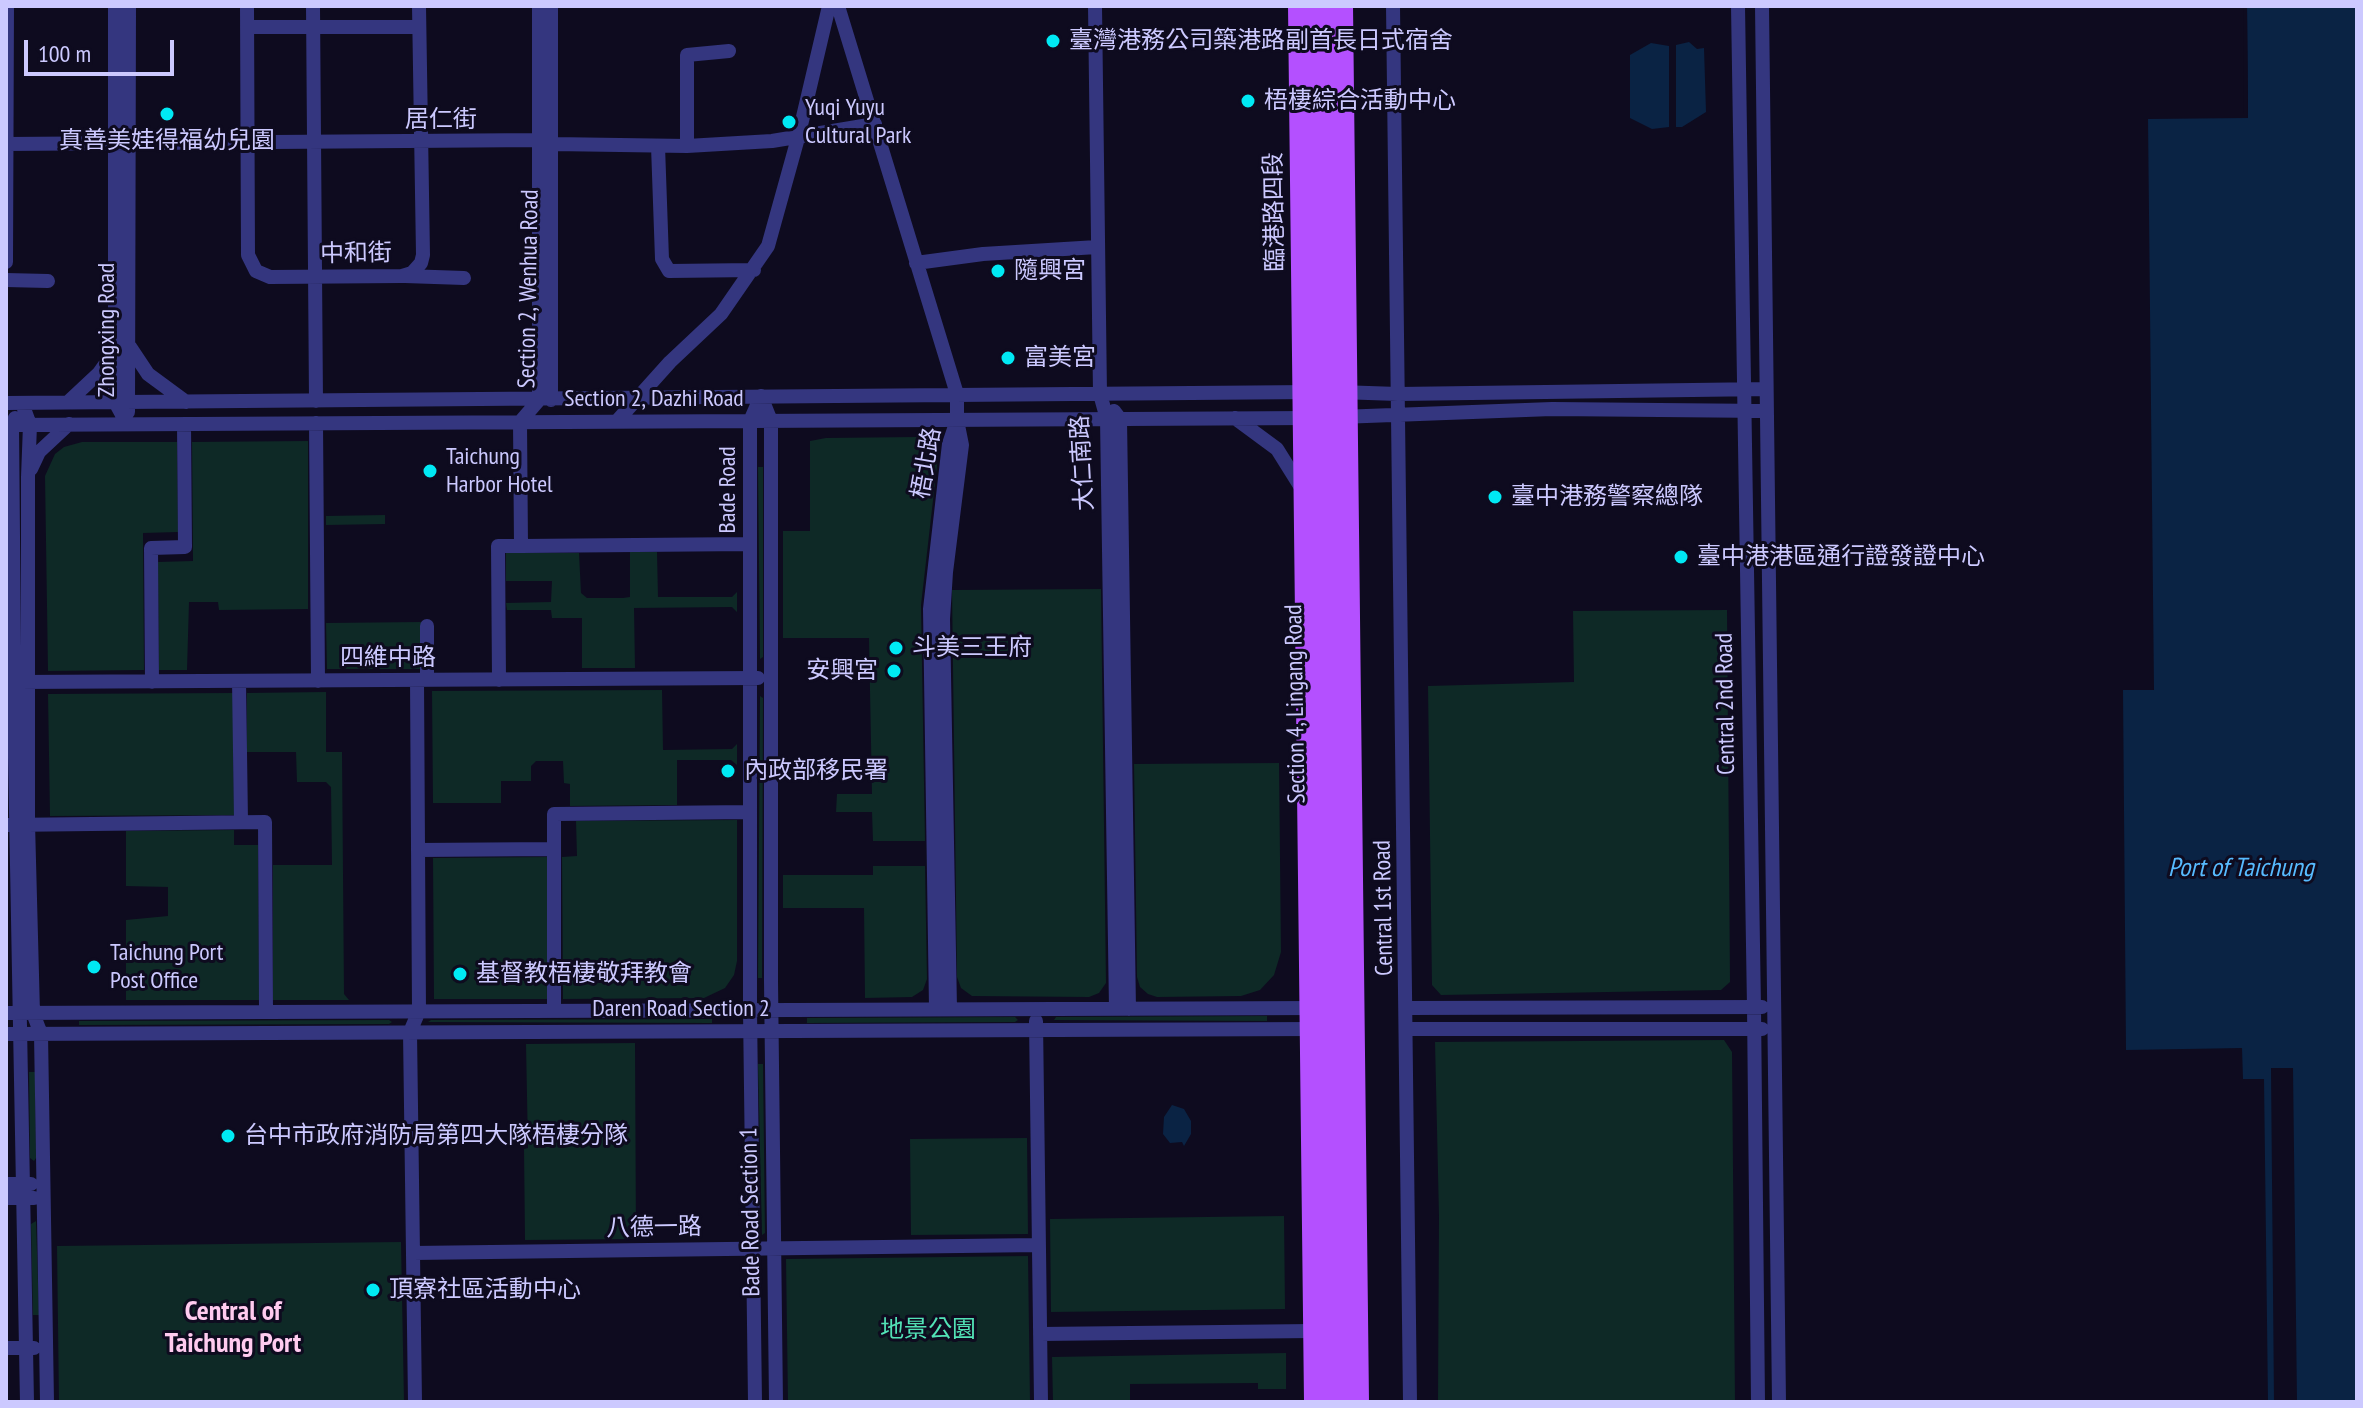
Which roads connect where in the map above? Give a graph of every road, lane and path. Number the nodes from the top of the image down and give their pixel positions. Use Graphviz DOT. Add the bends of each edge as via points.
graph roads {
  1 [pos="7,6"];
  2 [pos="115,6"];
  3 [pos="129,6"];
  4 [pos="247,6"];
  5 [pos="313,6"];
  6 [pos="419,6"];
  7 [pos="539,6"];
  8 [pos="551,6"];
  9 [pos="829,6"];
  10 [pos="838,6"];
  11 [pos="1095,6"];
  12 [pos="1297,6"];
  13 [pos="1312,6"];
  14 [pos="1328,6"];
  15 [pos="1344,6"];
  16 [pos="1393,6"];
  17 [pos="1738,6"];
  18 [pos="1762,6"];
  19 [pos="247,27"];
  20 [pos="314,27"];
  21 [pos="419,27"];
  22 [pos="729,51"];
  23 [pos="875,124"];
  24 [pos="798,138"];
  25 [pos="315,142"];
  26 [pos="420,142"];
  27 [pos="546,142"];
  28 [pos="122,143"];
  29 [pos="248,143"];
  30 [pos="7,144"];
  31 [pos="658,146"];
  32 [pos="687,146"];
  33 [pos="1097,247"];
  34 [pos="6,262"];
  35 [pos="916,263"];
  36 [pos="754,270"];
  37 [pos="315,276"];
  38 [pos="402,276"];
  39 [pos="464,278"];
  40 [pos="6,280"];
  41 [pos="48,281"];
  42 [pos="123,347"];
  43 [pos="1766,389"];
  44 [pos="1742,390"];
  45 [pos="1325,392"];
  46 [pos="957,394"];
  47 [pos="1100,394"];
  48 [pos="1398,394"];
  49 [pos="761,396"];
  50 [pos="636,398"];
  51 [pos="545,400"];
  52 [pos="316,401"];
  53 [pos="68,402"];
  54 [pos="122,402"];
  55 [pos="186,402"];
  56 [pos="6,403"];
  57 [pos="22,403"];
  58 [pos="1743,411"];
  59 [pos="1767,411"];
  60 [pos="1399,413"];
  61 [pos="1325,417"];
  62 [pos="1234,418"];
  63 [pos="1114,419"];
  64 [pos="957,420"];
  65 [pos="617,421"];
  66 [pos="750,421"];
  67 [pos="771,421"];
  68 [pos="520,422"];
  69 [pos="316,423"];
  70 [pos="69,424"];
  71 [pos="127,424"];
  72 [pos="184,424"];
  73 [pos="9,425"];
  74 [pos="30,425"];
  75 [pos="16,471"];
  76 [pos="1302,489"];
  77 [pos="28,536"];
  78 [pos="750,544"];
  79 [pos="521,546"];
  80 [pos="10,549"];
  81 [pos="427,626"];
  82 [pos="750,678"];
  83 [pos="771,678"];
  84 [pos="422,680"];
  85 [pos="499,680"];
  86 [pos="239,681"];
  87 [pos="318,681"];
  88 [pos="16,682"];
  89 [pos="152,682"];
  90 [pos="750,812"];
  91 [pos="241,822"];
  92 [pos="17,824"];
  93 [pos="554,849"];
  94 [pos="418,850"];
  95 [pos="1754,1007"];
  96 [pos="1332,1008"];
  97 [pos="1407,1008"];
  98 [pos="1774,1008"];
  99 [pos="943,1009"];
  100 [pos="1036,1009"];
  101 [pos="1123,1009"];
  102 [pos="419,1011"];
  103 [pos="554,1011"];
  104 [pos="266,1012"];
  105 [pos="20,1013"];
  106 [pos="750,1021"];
  107 [pos="771,1021"];
  108 [pos="1332,1029"];
  109 [pos="1407,1029"];
  110 [pos="1754,1029"];
  111 [pos="1775,1029"];
  112 [pos="1036,1030"];
  113 [pos="410,1032"];
  114 [pos="6,1034"];
  115 [pos="22,1034"];
  116 [pos="41,1034"];
  117 [pos="6,1184"];
  118 [pos="24,1191"];
  119 [pos="44,1191"];
  120 [pos="6,1198"];
  121 [pos="1039,1245"];
  122 [pos="753,1248"];
  123 [pos="774,1248"];
  124 [pos="413,1253"];
  125 [pos="1312,1331"];
  126 [pos="1040,1334"];
  127 [pos="754,1342"];
  128 [pos="775,1342"];
  129 [pos="6,1348"];
  130 [pos="26,1348"];
  131 [pos="46,1348"];
  132 [pos="27,1402"];
  133 [pos="47,1402"];
  134 [pos="415,1402"];
  135 [pos="755,1402"];
  136 [pos="776,1402"];
  137 [pos="1041,1402"];
  138 [pos="1313,1402"];
  139 [pos="1328,1402"];
  140 [pos="1344,1402"];
  141 [pos="1360,1402"];
  142 [pos="1410,1402"];
  143 [pos="1758,1402"];
  144 [pos="1779,1402"];
  1 -- 30 [label="street"];
  2 -- 28 [label="street, Zhongxing Road"];
  3 -- 28 [label="street, Zhongxing Road"];
  4 -- 19 [label="street"];
  5 -- 20 [label="street"];
  6 -- 21 [label="street, 中和街"];
  7 -- 27 [label="street, Section 2, Wenhua Road"];
  8 -- 27 [label="street, Section 2, Wenhua Road"];
  9 -- 24 [label="street"];
  10 -- 23 [label="street, 梧北路"];
  11 -- 33 [label="street"];
  12 -- 45 [label="main road, 臨港路四段"];
  13 -- 45 [label="main road, Section 4, Lingang Road"];
  14 -- 45 [label="main road, Section 4, Lingang Road"];
  15 -- 45 [label="main road, 臨港路四段"];
  16 -- 48 [label="street, Central 1st Road"];
  17 -- 44 [label="street, Central 2nd Road"];
  18 -- 43 [label="street, Central 2nd Road"];
  19 -- 20 [label="street"];
  19 -- 29 [label="street"];
  20 -- 21 [label="street"];
  20 -- 25 [label="street"];
  21 -- 26 [label="street, 中和街"];
  22 -- 32 [label="street" via="687,55"];
  23 -- 24 [label="street, 居仁街"];
  23 -- 35 [label="street, 梧北路"];
  24 -- 32 [label="street, 居仁街"];
  24 -- 36 [label="street" via="768,246"];
  25 -- 26 [label="street, 居仁街"];
  25 -- 29 [label="street, 居仁街"];
  25 -- 37 [label="street"];
  26 -- 27 [label="street, 居仁街"];
  26 -- 38 [label="street, 中和街" via="423,255 416,270"];
  27 -- 31 [label="street, 居仁街"];
  27 -- 51 [label="street, Section 2, Wenhua Road"];
  28 -- 29 [label="street, 居仁街"];
  28 -- 30 [label="street, 居仁街"];
  28 -- 42 [label="street, Zhongxing Road"];
  29 -- 37 [label="street, 中和街" via="252,267 265,276"];
  30 -- 34 [label="street"];
  31 -- 32 [label="street, 居仁街"];
  31 -- 36 [label="street" via="662,259 669,271"];
  33 -- 35 [label="street"];
  33 -- 47 [label="street"];
  35 -- 46 [label="street, 梧北路"];
  36 -- 50 [label="street" via="721,314"];
  37 -- 38 [label="street, 中和街"];
  37 -- 52 [label="street"];
  38 -- 39 [label="street"];
  40 -- 41 [label="street"];
  42 -- 53 [label="street"];
  42 -- 54 [label="street, Zhongxing Road"];
  42 -- 55 [label="street"];
  43 -- 44 [label="street, Section 2, Dazhi Road"];
  43 -- 59 [label="street, Central 2nd Road"];
  44 -- 48 [label="street, Section 2, Dazhi Road"];
  44 -- 58 [label="street, Central 2nd Road"];
  45 -- 47 [label="street, Section 2, Dazhi Road"];
  45 -- 48 [label="street, Section 2, Dazhi Road"];
  45 -- 61 [label="main road, Section 4, Lingang Road"];
  45 -- 61 [label="main road, 臨港路四段"];
  46 -- 47 [label="street, Section 2, Dazhi Road"];
  46 -- 49 [label="street, Section 2, Dazhi Road"];
  46 -- 64 [label="street, 梧北路"];
  47 -- 63 [label="street, 大仁南路"];
  48 -- 60 [label="street, Central 1st Road"];
  49 -- 50 [label="street, Section 2, Dazhi Road"];
  49 -- 66 [label="street, Bade Road"];
  49 -- 67 [label="street, Bade Road"];
  50 -- 51 [label="street, Section 2, Dazhi Road"];
  50 -- 65 [label="street"];
  51 -- 52 [label="street, Section 2, Dazhi Road"];
  51 -- 68 [label="street, Section 2, Wenhua Road"];
  52 -- 55 [label="street, Section 2, Dazhi Road"];
  53 -- 54 [label="street, Section 2, Dazhi Road"];
  53 -- 57 [label="street, Section 2, Dazhi Road"];
  54 -- 55 [label="street, Section 2, Dazhi Road"];
  54 -- 71 [label="street, Zhongxing Road"];
  56 -- 57 [label="street, Section 2, Dazhi Road"];
  57 -- 73 [label="street"];
  57 -- 74 [label="street"];
  58 -- 59 [label="street, Section 2, Dazhi Road"];
  58 -- 60 [label="street, Section 2, Dazhi Road"];
  58 -- 95 [label="street, Central 2nd Road"];
  59 -- 98 [label="street, Central 2nd Road"];
  60 -- 61 [label="street, Section 2, Dazhi Road"];
  60 -- 97 [label="street, Central 1st Road"];
  61 -- 62 [label="street, Section 2, Dazhi Road"];
  61 -- 76 [label="main road, Section 4, Lingang Road"];
  61 -- 96 [label="main road, Section 4, Lingang Road"];
  61 -- 96 [label="main road, Section 4, Lingang Road"];
  62 -- 63 [label="street, Section 2, Dazhi Road"];
  62 -- 76 [label="street" via="1277,449"];
  63 -- 64 [label="street, Section 2, Dazhi Road"];
  63 -- 101 [label="street, 大仁南路"];
  64 -- 67 [label="street, Section 2, Dazhi Road"];
  64 -- 99 [label="street, 梧北路" via="962,445 943,619"];
  65 -- 66 [label="street, Section 2, Dazhi Road"];
  65 -- 68 [label="street, Section 2, Dazhi Road"];
  66 -- 67 [label="street, Section 2, Dazhi Road"];
  66 -- 78 [label="street, Bade Road"];
  67 -- 83 [label="street, Bade Road"];
  68 -- 69 [label="street, Section 2, Dazhi Road"];
  68 -- 79 [label="street"];
  69 -- 72 [label="street, Section 2, Dazhi Road"];
  69 -- 87 [label="street"];
  70 -- 71 [label="street, Section 2, Dazhi Road"];
  70 -- 74 [label="street, Section 2, Dazhi Road"];
  70 -- 75 [label="street"];
  71 -- 72 [label="street, Section 2, Dazhi Road"];
  72 -- 89 [label="street" via="185,547 151,548"];
  73 -- 74 [label="street, Section 2, Dazhi Road"];
  73 -- 75 [label="street"];
  74 -- 75 [label="street"];
  75 -- 77 [label="street"];
  75 -- 80 [label="street"];
  76 -- 96 [label="main road, Section 4, Lingang Road"];
  77 -- 80 [label="street"];
  77 -- 88 [label="street"];
  78 -- 79 [label="street"];
  78 -- 82 [label="street, Bade Road"];
  79 -- 85 [label="street" via="498,546"];
  80 -- 88 [label="street"];
  81 -- 84 [label="street"];
  82 -- 83 [label="street, 四維中路"];
  82 -- 85 [label="street, 四維中路"];
  82 -- 90 [label="street, Bade Road"];
  83 -- 107 [label="street, Bade Road"];
  84 -- 85 [label="street, 四維中路"];
  84 -- 87 [label="street, 四維中路"];
  84 -- 94 [label="street"];
  86 -- 87 [label="street, 四維中路"];
  86 -- 89 [label="street, 四維中路"];
  86 -- 91 [label="street"];
  88 -- 89 [label="street, 四維中路"];
  88 -- 92 [label="street"];
  90 -- 93 [label="street" via="554,814"];
  90 -- 106 [label="street, Bade Road"];
  91 -- 92 [label="street"];
  91 -- 104 [label="street" via="265,822"];
  92 -- 105 [label="street"];
  93 -- 94 [label="street"];
  93 -- 103 [label="street"];
  94 -- 102 [label="street"];
  95 -- 97 [label="street"];
  95 -- 98 [label="street"];
  95 -- 110 [label="street, Central 2nd Road"];
  96 -- 101 [label="street, Daren Road Section 2"];
  96 -- 108 [label="main road, Section 4, Lingang Road"];
  96 -- 108 [label="main road, Section 4, Lingang Road"];
  97 -- 109 [label="street, Central 1st Road"];
  98 -- 111 [label="street, Central 2nd Road"];
  99 -- 100 [label="street, Daren Road Section 2"];
  99 -- 107 [label="street, Daren Road Section 2"];
  100 -- 101 [label="street, Daren Road Section 2"];
  100 -- 112 [label="street"];
  102 -- 103 [label="street, Daren Road Section 2"];
  102 -- 104 [label="street, Daren Road Section 2"];
  102 -- 113 [label="street"];
  103 -- 106 [label="street, Daren Road Section 2"];
  104 -- 105 [label="street, Daren Road Section 2"];
  105 -- 115 [label="street"];
  105 -- 116 [label="street"];
  106 -- 107 [label="street, Daren Road Section 2"];
  106 -- 107 [label="street, Daren Road Section 2"];
  106 -- 113 [label="street, Daren Road Section 2"];
  106 -- 122 [label="street, Bade Road Section 1"];
  107 -- 112 [label="street, Daren Road Section 2"];
  107 -- 123 [label="street, Bade Road Section 1"];
  108 -- 112 [label="street, Daren Road Section 2"];
  108 -- 125 [label="main road, Section 4, Lingang Road"];
  108 -- 139 [label="main road, Section 4, Lingang Road"];
  108 -- 140 [label="main road, Section 4, Lingang Road"];
  108 -- 141 [label="main road, Section 4, Lingang Road"];
  109 -- 110 [label="street"];
  109 -- 142 [label="street, Central 1st Road"];
  110 -- 111 [label="street"];
  110 -- 143 [label="street, Central 2nd Road"];
  111 -- 144 [label="street, Central 2nd Road"];
  112 -- 121 [label="street"];
  113 -- 116 [label="street, Daren Road Section 2"];
  113 -- 124 [label="street"];
  114 -- 115 [label="street, Daren Road Section 2"];
  115 -- 116 [label="street, Daren Road Section 2"];
  115 -- 118 [label="street"];
  116 -- 119 [label="street"];
  117 -- 118 [label="street"];
  118 -- 119 [label="street"];
  118 -- 120 [label="street"];
  118 -- 130 [label="street"];
  119 -- 131 [label="street"];
  121 -- 123 [label="street, 八德一路"];
  121 -- 126 [label="street"];
  122 -- 123 [label="street, 八德一路"];
  122 -- 124 [label="street, 八德一路"];
  122 -- 127 [label="street, Bade Road Section 1"];
  123 -- 128 [label="street, Bade Road Section 1"];
  124 -- 134 [label="street"];
  125 -- 126 [label="street"];
  125 -- 138 [label="main road, Section 4, Lingang Road"];
  126 -- 137 [label="street"];
  127 -- 128 [label="street"];
  127 -- 135 [label="street, Bade Road Section 1"];
  128 -- 136 [label="street, Bade Road Section 1"];
  129 -- 130 [label="street"];
  130 -- 131 [label="street"];
  130 -- 132 [label="street"];
  131 -- 133 [label="street"];
}
